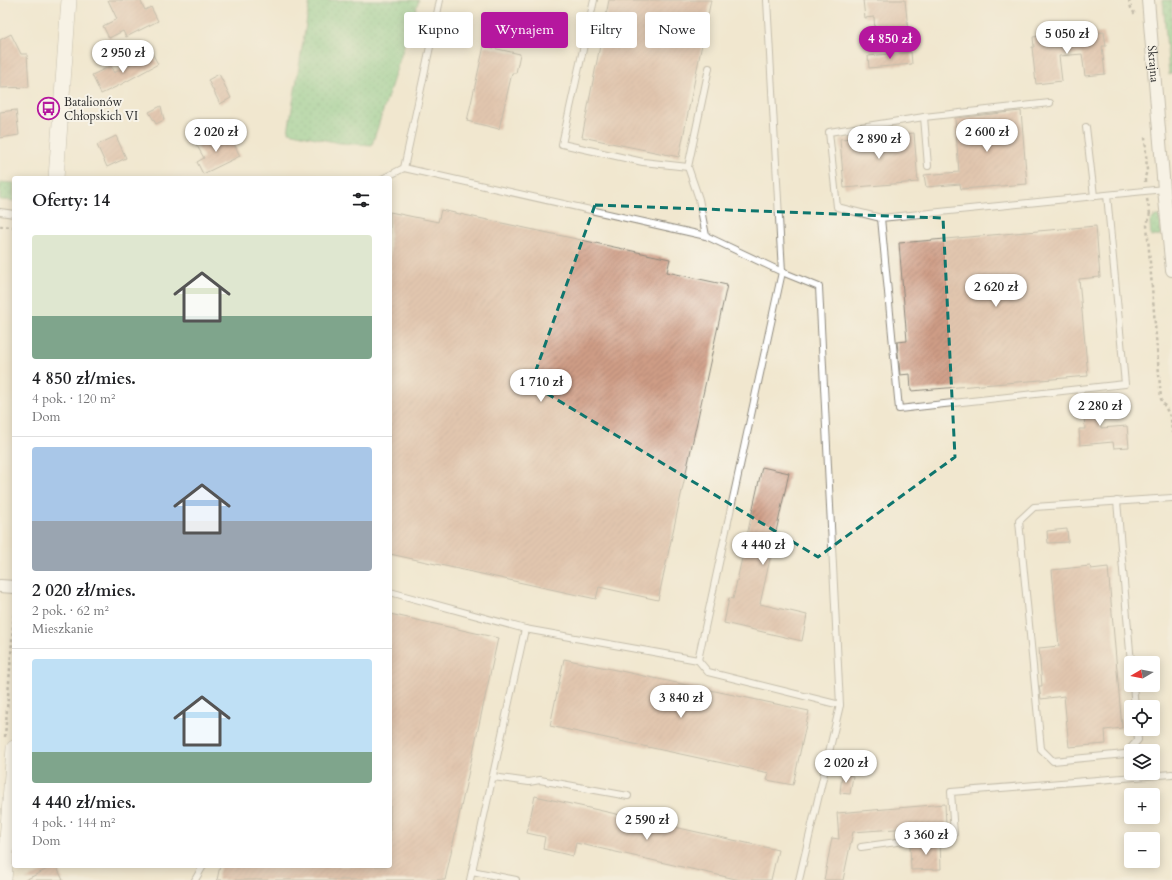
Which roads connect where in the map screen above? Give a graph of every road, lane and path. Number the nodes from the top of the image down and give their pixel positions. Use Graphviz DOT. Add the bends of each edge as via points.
graph roads {
  1 [pos="69,0"];
  2 [pos="440,0"];
  3 [pos="594,0"];
  4 [pos="767,0"];
  5 [pos="1148,0"];
  6 [pos="709,68"];
  7 [pos="1050,103"];
  8 [pos="924,116"];
  9 [pos="1086,127"];
  10 [pos="688,166"];
  11 [pos="928,166"];
  12 [pos="404,168"];
  13 [pos="56,176"];
  14 [pos="388,176"];
  15 [pos="1164,189"];
  16 [pos="1107,195"];
  17 [pos="1094,196"];
  18 [pos="0,212"];
  19 [pos="1150,213"];
  20 [pos="12,214"];
  21 [pos="881,218"];
  22 [pos="0,226"];
  23 [pos="12,227"];
  24 [pos="706,236"];
  25 [pos="1172,270"];
  26 [pos="782,272"];
  27 [pos="1172,432"];
  28 [pos="1172,498"];
  29 [pos="1117,501"];
  30 [pos="0,586"];
  31 [pos="12,587"];
  32 [pos="392,593"];
  33 [pos="525,630"];
  34 [pos="1130,656"];
  35 [pos="698,660"];
  36 [pos="12,666"];
  37 [pos="840,705"];
  38 [pos="1138,736"];
  39 [pos="9,746"];
  40 [pos="1172,774"];
  41 [pos="492,777"];
  42 [pos="628,796"];
  43 [pos="861,847"];
  44 [pos="202,868"];
  45 [pos="472,871"];
  46 [pos="4,880"];
  47 [pos="195,880"];
  48 [pos="470,880"];
  49 [pos="516,880"];
  50 [pos="799,880"];
  1 -- 13 [label="street"];
  2 -- 12 [label="lane"];
  3 -- 10 [label="lane" via="562,144 643,162"];
  4 -- 26 [label="lane"];
  5 -- 15 [label="street, Skrajna"];
  6 -- 10 [label="lane"];
  7 -- 8 [label="lane"];
  8 -- 11 [label="lane"];
  8 -- 21 [label="lane" via="829,132 837,207"];
  9 -- 17 [label="lane"];
  10 -- 24 [label="lane" via="700,199"];
  12 -- 14 [label="lane"];
  12 -- 24 [label="lane"];
  15 -- 16 [label="lane"];
  15 -- 25 [label="street, Skrajna"];
  16 -- 17 [label="lane"];
  16 -- 21 [label="lane" via="1126,384 899,409"];
  17 -- 21 [label="lane"];
  18 -- 20 [label="lane"];
  19 -- 27 [label="path" via="1147,225 1161,399 1170,418"];
  22 -- 23 [label="path"];
  24 -- 26 [label="lane"];
  26 -- 35 [label="lane"];
  26 -- 37 [label="lane" via="819,287"];
  28 -- 29 [label="lane"];
  29 -- 34 [label="lane"];
  29 -- 38 [label="lane" via="1034,507 1019,521 1041,749 1053,761 1125,754 1138,740"];
  30 -- 31 [label="street"];
  32 -- 33 [label="lane"];
  33 -- 35 [label="lane"];
  33 -- 41 [label="lane"];
  35 -- 37 [label="lane" via="708,672"];
  36 -- 39 [label="path"];
  37 -- 50 [label="lane"];
  39 -- 46 [label="street"];
  40 -- 43 [label="lane" via="951,792 954,834"];
  41 -- 42 [label="lane" via="529,782 540,780"];
  41 -- 45 [label="lane"];
  44 -- 47 [label="lane"];
  45 -- 48 [label="lane"];
  45 -- 49 [label="lane"];
}
